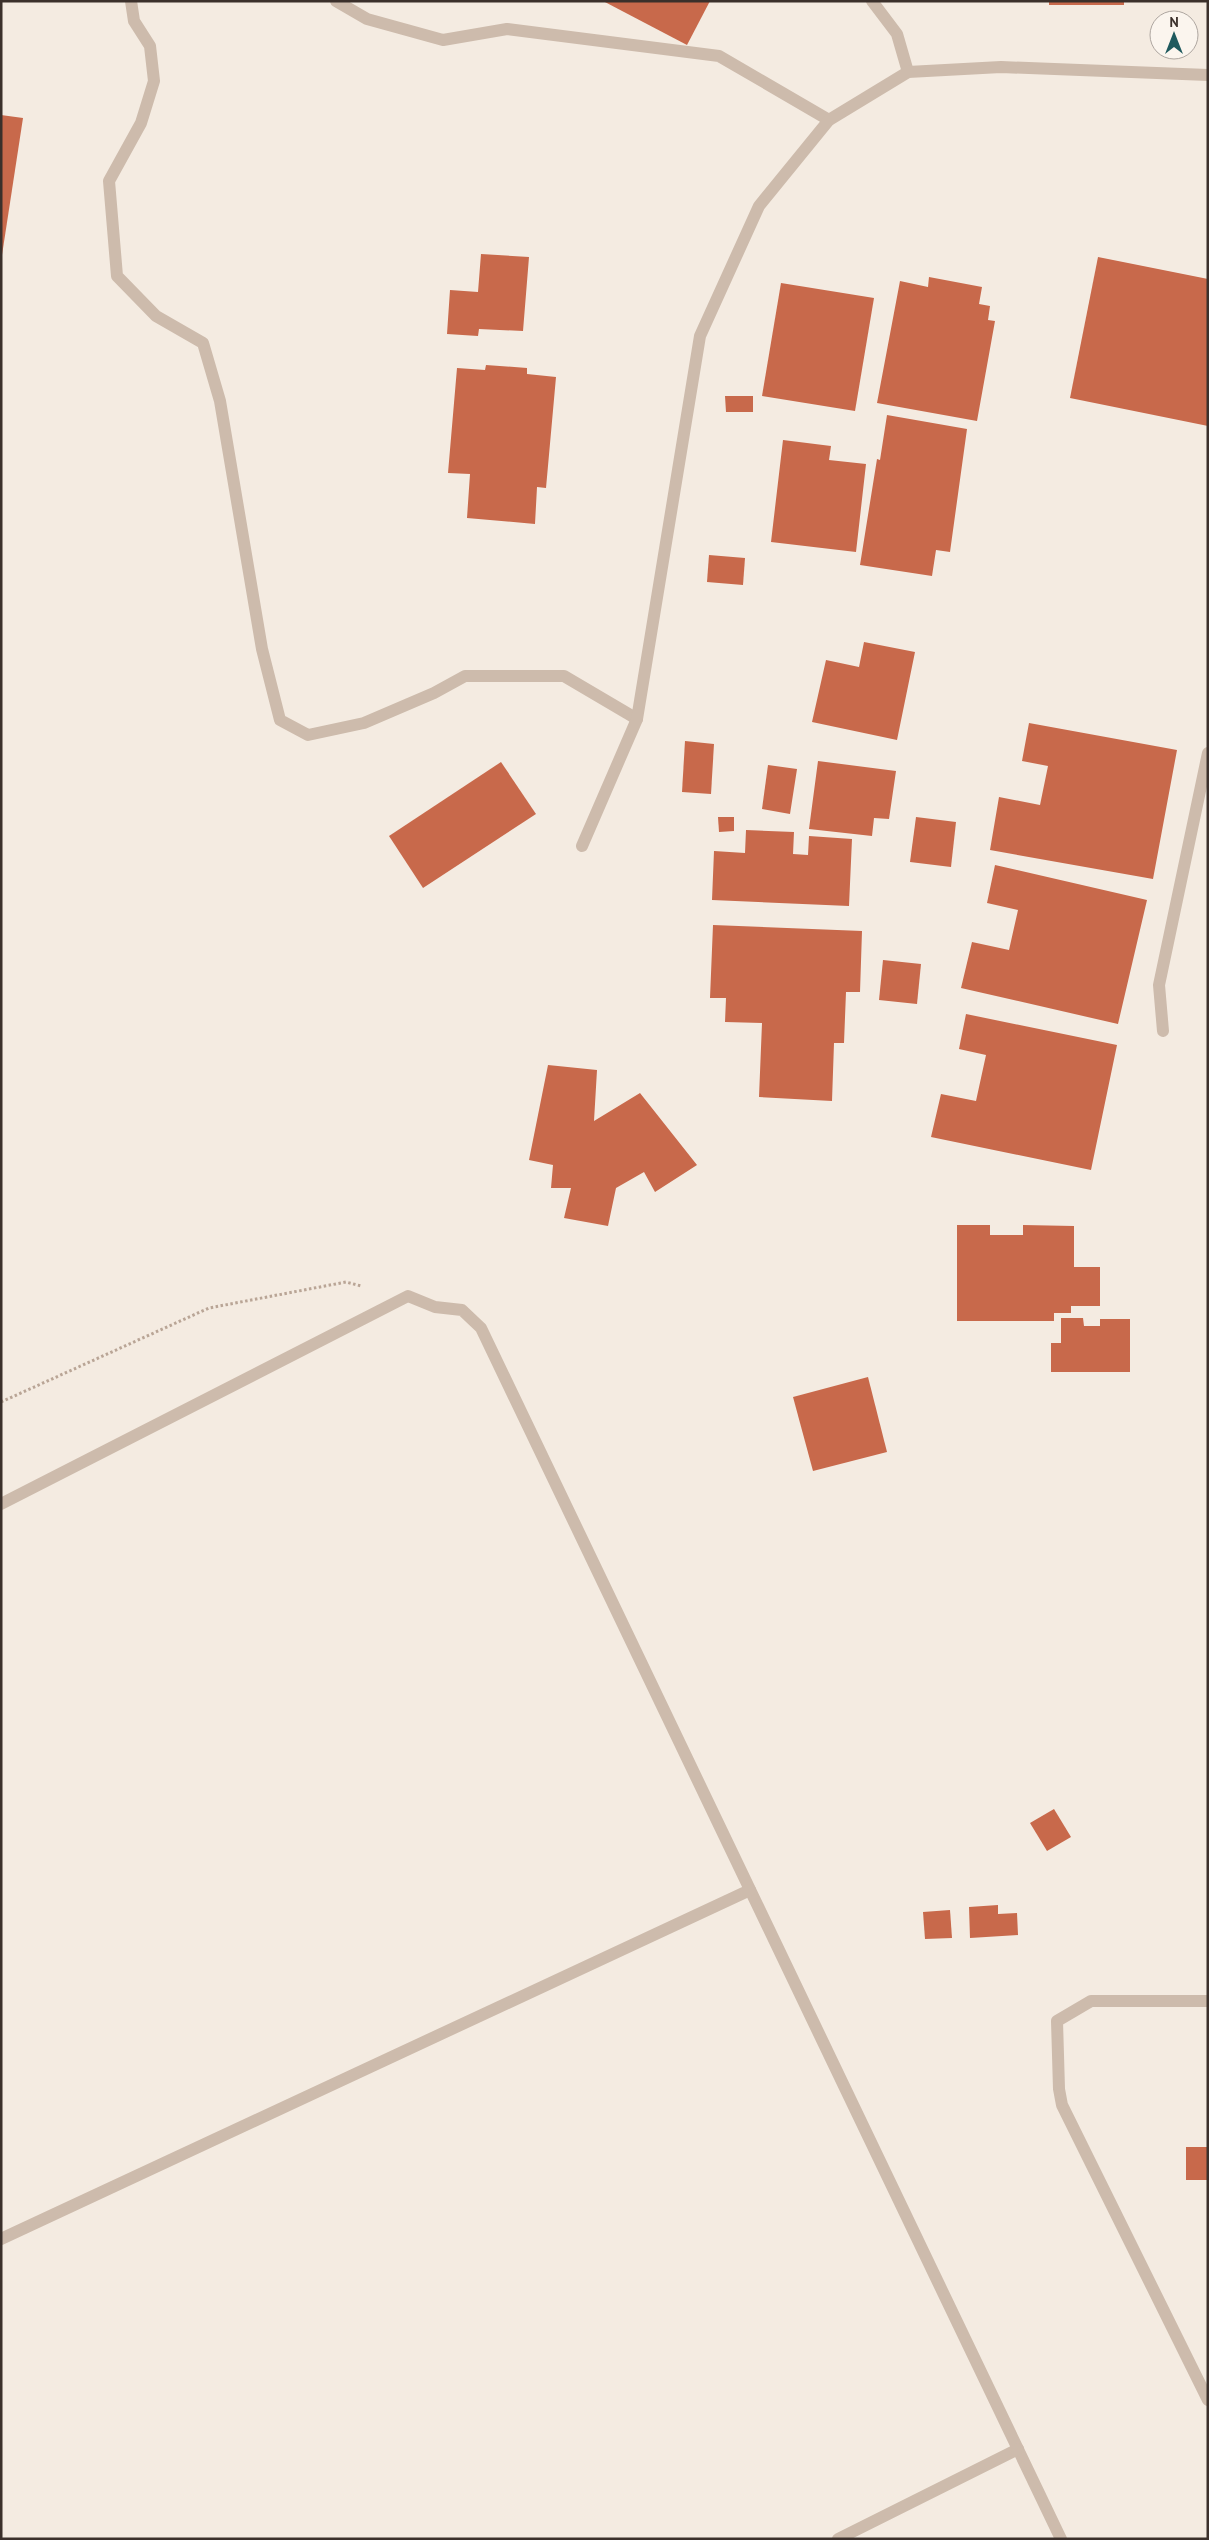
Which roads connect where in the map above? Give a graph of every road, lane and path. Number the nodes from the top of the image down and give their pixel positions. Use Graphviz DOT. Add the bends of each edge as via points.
graph roads {
  1 [pos="130,1"];
  2 [pos="336,1"];
  3 [pos="872,1"];
  4 [pos="908,72"];
  5 [pos="1208,75"];
  6 [pos="829,120"];
  7 [pos="637,719"];
  8 [pos="1208,753"];
  9 [pos="582,846"];
  10 [pos="1163,1032"];
  11 [pos="408,1296"];
  12 [pos="1,1402"];
  13 [pos="1,1504"];
  14 [pos="750,1890"];
  15 [pos="1208,2001"];
  16 [pos="1,2240"];
  17 [pos="1208,2400"];
  18 [pos="1018,2449"];
  19 [pos="838,2539"];
  20 [pos="1061,2539"];
  1 -- 7 [label="street" via="134,21 150,46 154,81 141,123 109,181 117,276 156,316 204,342 220,401 262,650 280,720 308,735 364,723 465,676 564,676"];
  2 -- 6 [label="street" via="367,19 443,40 507,29 719,56"];
  3 -- 4 [label="street" via="897,34"];
  4 -- 5 [label="street" via="1001,66"];
  4 -- 6 [label="street"];
  6 -- 7 [label="street" via="760,206 700,336"];
  7 -- 9 [label="street"];
  8 -- 10 [label="street" via="1159,985"];
  11 -- 12 [label="path" via="346,1282 209,1308"];
  11 -- 13 [label="street"];
  11 -- 14 [label="street" via="435,1307 462,1310 481,1328"];
  14 -- 16 [label="street"];
  14 -- 18 [label="street"];
  15 -- 17 [label="street" via="1091,2001 1057,2021 1062,2105"];
  18 -- 19 [label="street"];
  18 -- 20 [label="street"];
}
